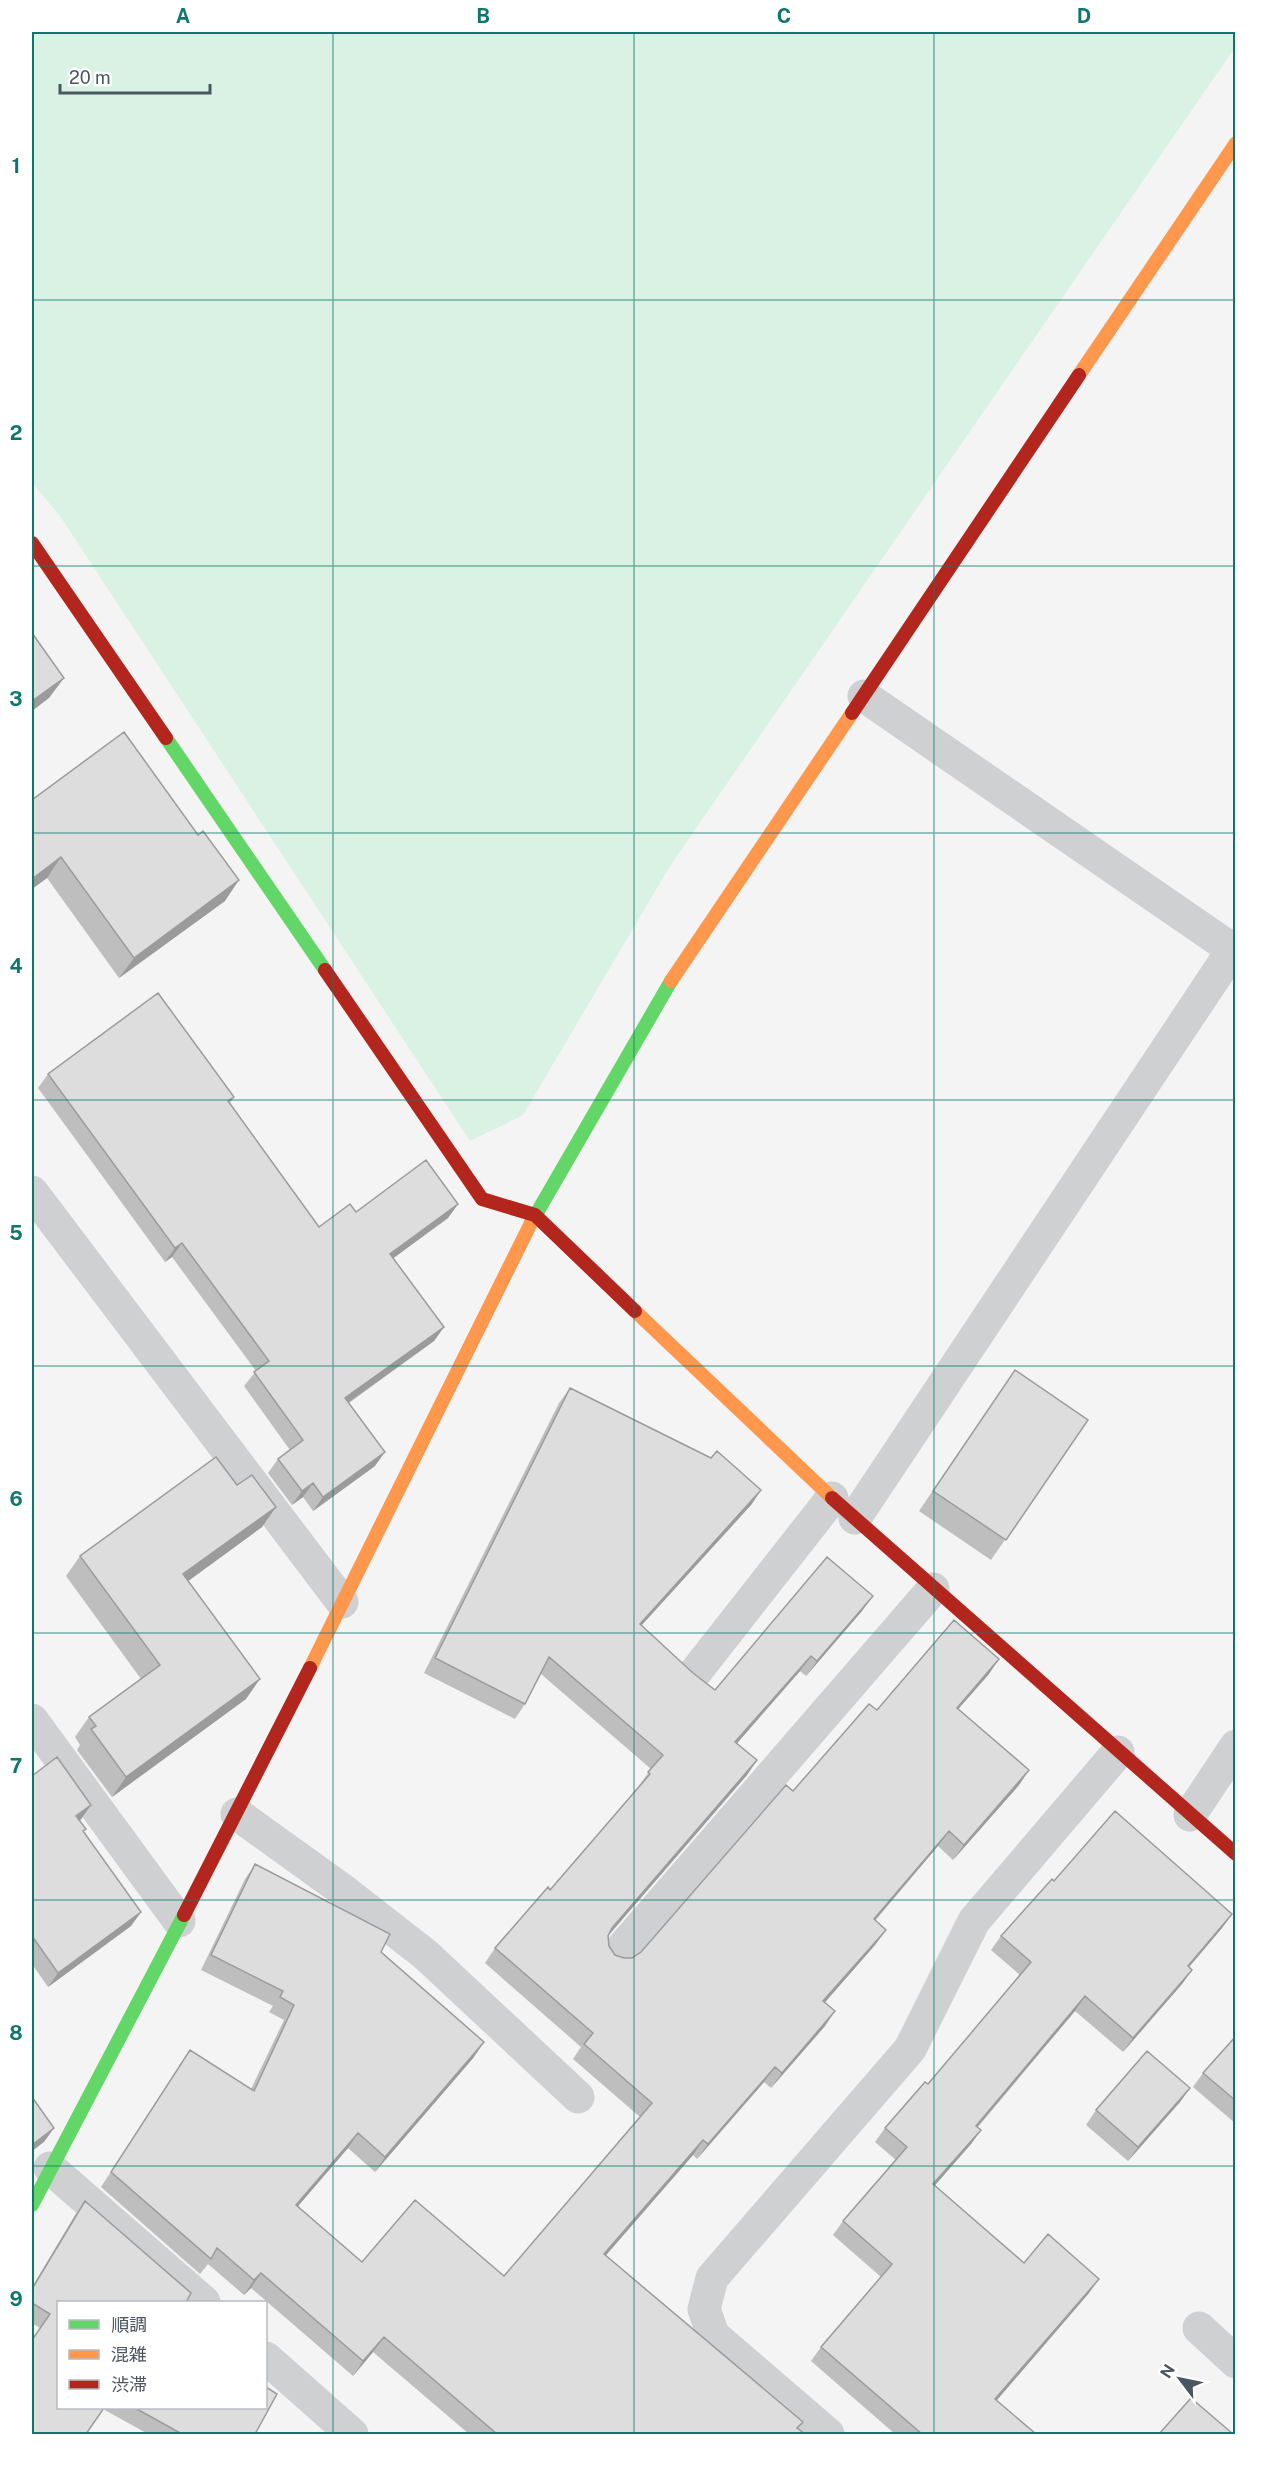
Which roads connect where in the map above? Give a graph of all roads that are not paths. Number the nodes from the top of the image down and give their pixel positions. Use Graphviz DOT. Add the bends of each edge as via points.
graph roads {
  1 [pos="1236,143"];
  2 [pos="32,543"];
  3 [pos="864,696"];
  4 [pos="1234,949"];
  5 [pos="32,1192"];
  6 [pos="535,1215"];
  7 [pos="843,1508"];
  8 [pos="933,1589"];
  9 [pos="342,1602"];
  10 [pos="694,1674"];
  11 [pos="32,1720"];
  12 [pos="1236,1746"];
  13 [pos="1118,1752"];
  14 [pos="237,1814"];
  15 [pos="1190,1815"];
  16 [pos="1236,1854"];
  17 [pos="179,1921"];
  18 [pos="616,1955"];
  19 [pos="578,2097"];
  20 [pos="51,2168"];
  21 [pos="32,2205"];
  22 [pos="203,2301"];
  23 [pos="1199,2328"];
  24 [pos="267,2359"];
  25 [pos="1236,2362"];
  26 [pos="352,2434"];
  27 [pos="828,2434"];
  1 -- 3 [label="street"];
  2 -- 6 [label="street" via="482,1199"];
  3 -- 4 [label="street"];
  3 -- 6 [label="street" via="670,982"];
  4 -- 7 [label="street"];
  5 -- 9 [label="street"];
  6 -- 7 [label="street"];
  6 -- 9 [label="street"];
  7 -- 8 [label="street"];
  7 -- 10 [label="street"];
  8 -- 13 [label="street"];
  8 -- 18 [label="street"];
  9 -- 14 [label="street"];
  11 -- 17 [label="street"];
  12 -- 15 [label="street"];
  13 -- 15 [label="street"];
  13 -- 27 [label="street" via="974,1921 910,2049 712,2278 704,2308 713,2335"];
  14 -- 17 [label="street"];
  14 -- 19 [label="street" via="426,1955"];
  15 -- 16 [label="street"];
  17 -- 20 [label="street"];
  20 -- 21 [label="street"];
  20 -- 22 [label="street"];
  23 -- 25 [label="street"];
  24 -- 26 [label="street"];
}
